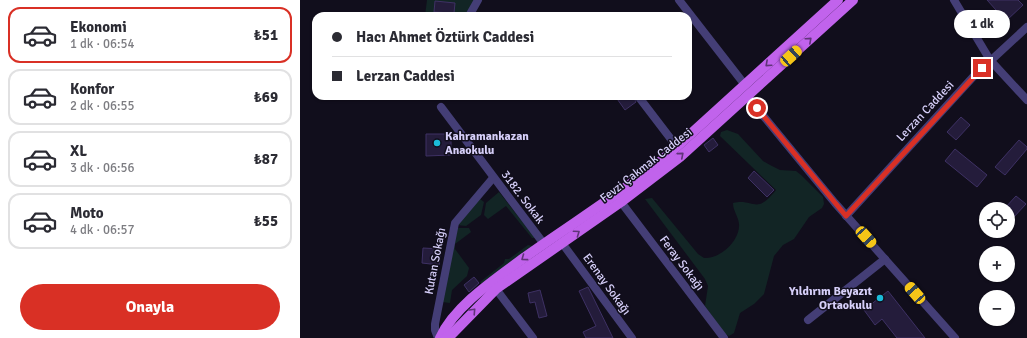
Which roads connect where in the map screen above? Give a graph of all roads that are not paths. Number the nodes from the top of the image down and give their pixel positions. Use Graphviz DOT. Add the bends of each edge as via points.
graph roads {
  1 [pos="478,0"];
  2 [pos="679,0"];
  3 [pos="838,0"];
  4 [pos="853,0"];
  5 [pos="954,0"];
  6 [pos="471,12"];
  7 [pos="688,12"];
  8 [pos="692,17"];
  9 [pos="1027,27"];
  10 [pos="990,60"];
  11 [pos="745,85"];
  12 [pos="747,96"];
  13 [pos="641,100"];
  14 [pos="1027,100"];
  15 [pos="441,107"];
  16 [pos="678,147"];
  17 [pos="493,178"];
  18 [pos="621,202"];
  19 [pos="846,216"];
  20 [pos="562,243"];
  21 [pos="544,244"];
  22 [pos="885,259"];
  23 [pos="496,289"];
  24 [pos="808,320"];
  25 [pos="439,338"];
  26 [pos="445,338"];
  27 [pos="532,338"];
  28 [pos="632,338"];
  29 [pos="724,338"];
  30 [pos="955,338"];
  1 -- 6 [label="street"];
  2 -- 7 [label="street"];
  3 -- 11 [label="main road, Fevzi Çakmak Caddesi, one-way"];
  12 -- 4 [label="main road, Fevzi Çakmak Caddesi, one-way"];
  5 -- 10 [label="street"];
  8 -- 11 [label="street"];
  9 -- 10 [label="street, Lerzan Caddesi"];
  10 -- 14 [label="street"];
  10 -- 19 [label="street, Lerzan Caddesi"];
  11 -- 16 [label="main road, Fevzi Çakmak Caddesi"];
  18 -- 12 [label="main road, Fevzi Çakmak Caddesi, one-way" via="680,157"];
  12 -- 19 [label="street"];
  13 -- 16 [label="street"];
  15 -- 17 [label="street, 3182. Sokak"];
  16 -- 21 [label="main road, Fevzi Çakmak Caddesi" via="634,182"];
  17 -- 21 [label="street, 3182. Sokak"];
  17 -- 25 [label="street, Kutan Sokağı" via="454,224 435,324"];
  20 -- 18 [label="main road, Fevzi Çakmak Caddesi, one-way"];
  18 -- 29 [label="street, Feray Sokağı"];
  19 -- 22 [label="street"];
  20 -- 23 [label="main road, Fevzi Çakmak Caddesi"];
  20 -- 28 [label="street, Erenay Sokağı"];
  21 -- 25 [label="main road, Fevzi Çakmak Caddesi, one-way" via="480,292 448,324"];
  22 -- 24 [label="street"];
  22 -- 30 [label="street"];
  26 -- 23 [label="main road, Fevzi Çakmak Caddesi, one-way"];
  23 -- 27 [label="street"];
}
